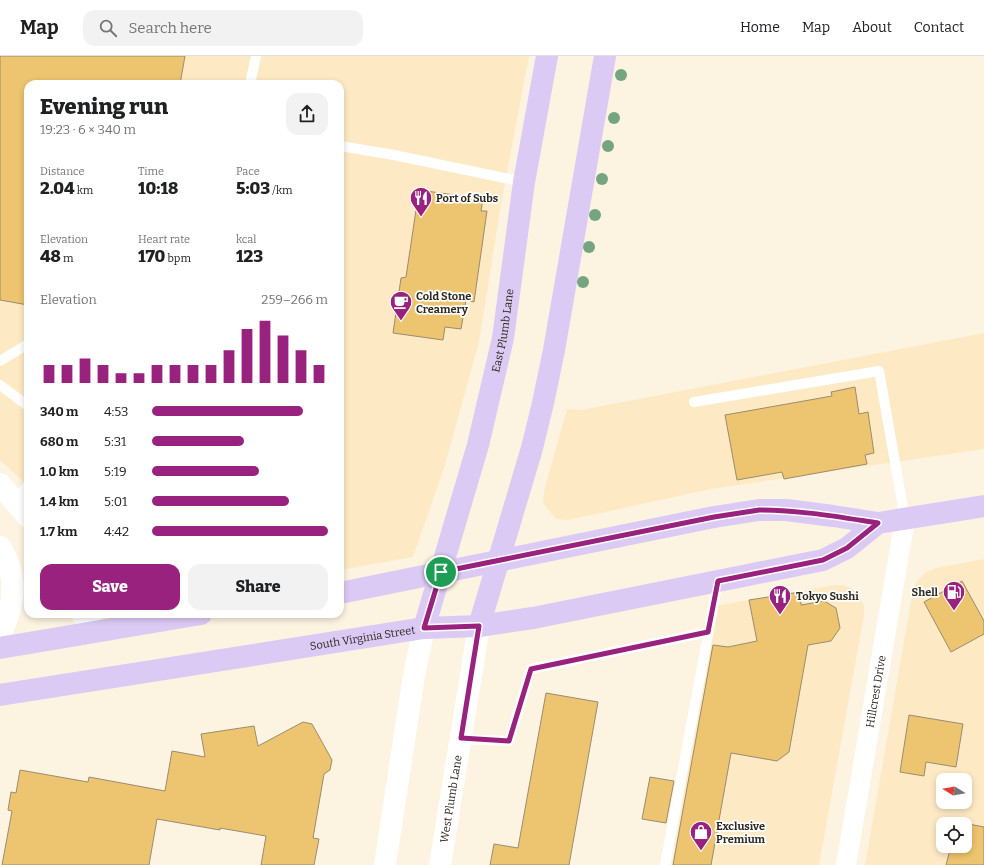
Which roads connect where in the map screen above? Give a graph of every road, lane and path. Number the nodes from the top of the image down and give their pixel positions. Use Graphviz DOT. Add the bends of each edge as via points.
graph roads {
  1 [pos="256,56"];
  2 [pos="547,56"];
  3 [pos="605,56"];
  4 [pos="251,80"];
  5 [pos="344,147"];
  6 [pos="524,182"];
  7 [pos="24,346"];
  8 [pos="0,361"];
  9 [pos="0,385"];
  10 [pos="694,402"];
  11 [pos="24,403"];
  12 [pos="14,490"];
  13 [pos="984,506"];
  14 [pos="24,510"];
  15 [pos="905,519"];
  16 [pos="878,523"];
  17 [pos="1,552"];
  18 [pos="498,561"];
  19 [pos="441,572"];
  20 [pos="718,581"];
  21 [pos="344,592"];
  22 [pos="86,618"];
  23 [pos="177,618"];
  24 [pos="479,626"];
  25 [pos="424,628"];
  26 [pos="98,631"];
  27 [pos="708,632"];
  28 [pos="0,635"];
  29 [pos="0,648"];
  30 [pos="0,695"];
  31 [pos="461,738"];
  32 [pos="385,865"];
  33 [pos="440,865"];
  34 [pos="665,865"];
  35 [pos="846,865"];
  1 -- 4 [label="lane"];
  2 -- 6 [label="main road, East Plumb Lane"];
  3 -- 18 [label="main road" via="543,403"];
  5 -- 6 [label="lane"];
  6 -- 19 [label="main road, East Plumb Lane" via="503,338 478,445"];
  7 -- 8 [label="lane"];
  9 -- 11 [label="lane"];
  10 -- 15 [label="lane" via="879,371"];
  12 -- 14 [label="main road"];
  13 -- 15 [label="main road"];
  15 -- 16 [label="main road"];
  15 -- 35 [label="street, Hillcrest Drive"];
  16 -- 18 [label="main road" via="786,510 759,510 706,518"];
  16 -- 20 [label="main road, South Virginia Street" via="847,548 823,560"];
  17 -- 28 [label="main road" via="8,562 13,592 7,622"];
  18 -- 19 [label="main road"];
  18 -- 24 [label="main road, West Plumb Lane"];
  19 -- 21 [label="main road"];
  19 -- 25 [label="main road, East Plumb Lane"];
  20 -- 24 [label="main road, South Virginia Street" via="533,618"];
  20 -- 27 [label="lane"];
  22 -- 26 [label="main road"];
  23 -- 26 [label="main road"];
  24 -- 25 [label="main road, South Virginia Street"];
  24 -- 31 [label="main road, West Plumb Lane"];
  25 -- 30 [label="main road, South Virginia Street"];
  25 -- 32 [label="main road" via="414,675"];
  26 -- 29 [label="main road"];
  27 -- 31 [label="lane" via="531,669 509,741"];
  27 -- 34 [label="lane"];
  31 -- 33 [label="main road, West Plumb Lane"];
}
